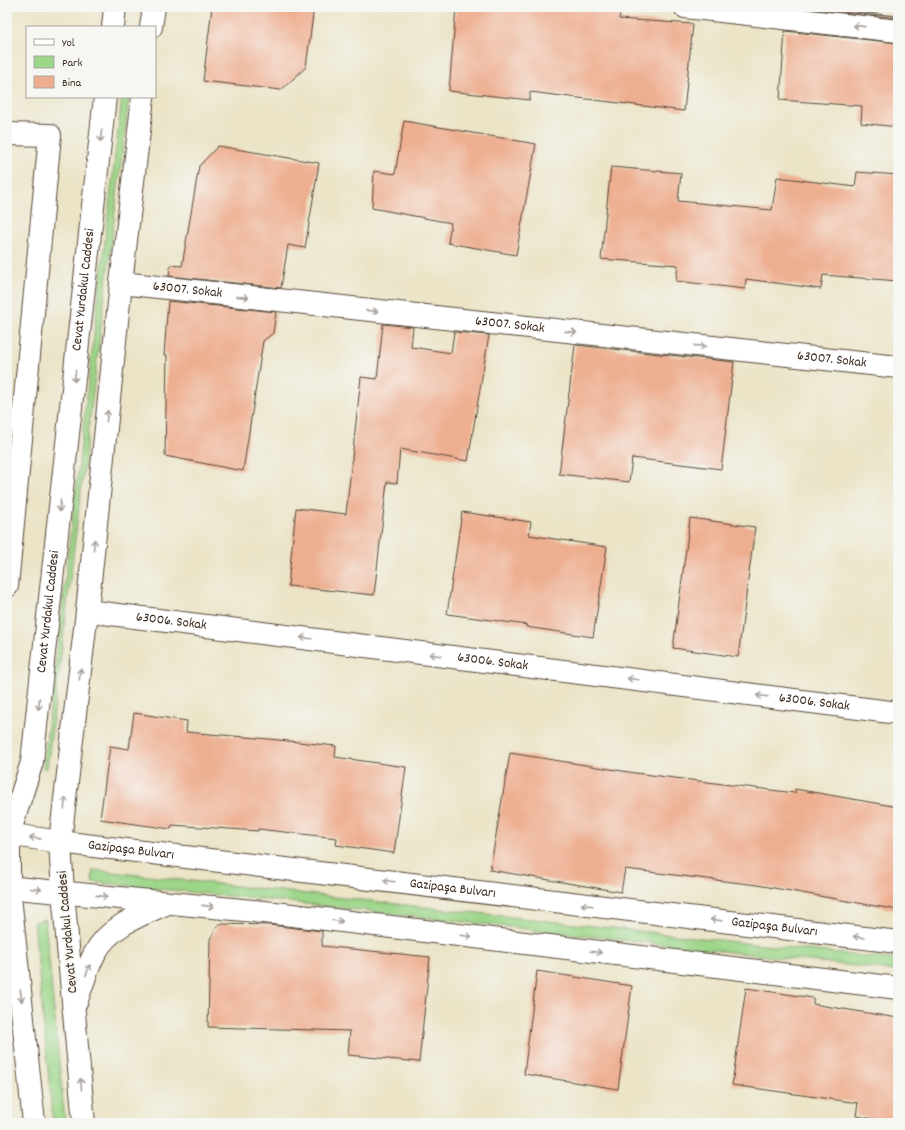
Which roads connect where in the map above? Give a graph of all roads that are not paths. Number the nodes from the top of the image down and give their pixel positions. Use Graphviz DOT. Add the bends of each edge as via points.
graph roads {
  1 [pos="115,7"];
  2 [pos="154,7"];
  3 [pos="685,7"];
  4 [pos="113,26"];
  5 [pos="152,26"];
  6 [pos="898,31"];
  7 [pos="105,98"];
  8 [pos="143,98"];
  9 [pos="7,134"];
  10 [pos="121,283"];
  11 [pos="898,367"];
  12 [pos="7,586"];
  13 [pos="87,611"];
  14 [pos="898,712"];
  15 [pos="8,834"];
  16 [pos="60,842"];
  17 [pos="8,887"];
  18 [pos="64,892"];
  19 [pos="169,902"];
  20 [pos="898,942"];
  21 [pos="898,988"];
  22 [pos="74,1007"];
  23 [pos="34,1123"];
  24 [pos="84,1123"];
  1 -- 4 [label="main road"];
  2 -- 5 [label="main road"];
  6 -- 3 [label="main road, one-way"];
  7 -- 15 [label="main road, Cevat Yurdakul Caddesi, one-way" via="32,762"];
  8 -- 10 [label="main road, Cevat Yurdakul Caddesi"];
  9 -- 12 [label="main road" via="50,136"];
  10 -- 11 [label="main road, 63007. Sokak, one-way"];
  13 -- 10 [label="main road, Cevat Yurdakul Caddesi, one-way"];
  14 -- 13 [label="main road, 63006. Sokak, one-way"];
  16 -- 13 [label="main road, Cevat Yurdakul Caddesi, one-way"];
  16 -- 15 [label="main road, Gazipaşa Bulvarı, one-way"];
  15 -- 17 [label="main road, Cevat Yurdakul Caddesi"];
  16 -- 18 [label="main road, Cevat Yurdakul Caddesi"];
  20 -- 16 [label="main road, Gazipaşa Bulvarı, one-way"];
  17 -- 18 [label="main road, one-way"];
  17 -- 23 [label="main road, Cevat Yurdakul Caddesi, one-way"];
  18 -- 19 [label="main road, one-way"];
  18 -- 22 [label="main road, Cevat Yurdakul Caddesi"];
  19 -- 21 [label="main road, one-way"];
  22 -- 19 [label="main road, one-way" via="95,952 108,936 136,917"];
  24 -- 22 [label="main road, Cevat Yurdakul Caddesi, one-way"];
}
